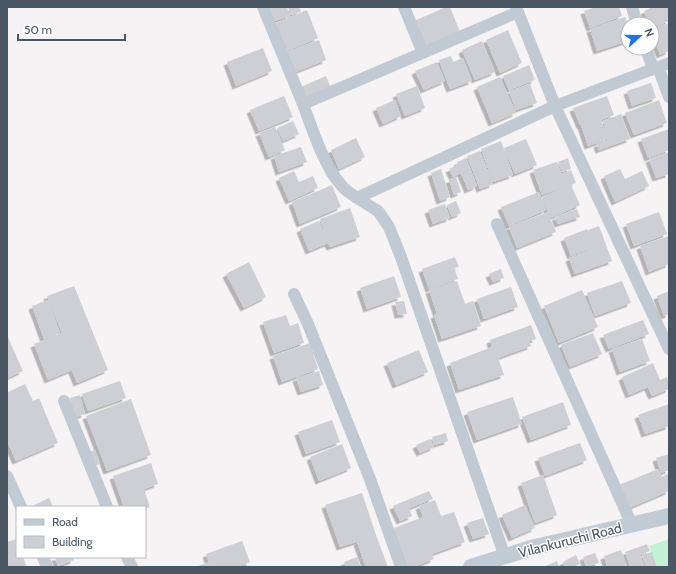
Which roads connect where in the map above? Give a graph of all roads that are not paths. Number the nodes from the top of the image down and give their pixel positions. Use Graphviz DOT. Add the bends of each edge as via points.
graph roads {
  1 [pos="263,7"];
  2 [pos="404,7"];
  3 [pos="517,10"];
  4 [pos="423,53"];
  5 [pos="652,56"];
  6 [pos="660,66"];
  7 [pos="669,97"];
  8 [pos="303,104"];
  9 [pos="555,106"];
  10 [pos="357,198"];
  11 [pos="497,224"];
  12 [pos="294,294"];
  13 [pos="669,349"];
  14 [pos="64,401"];
  15 [pos="7,476"];
  16 [pos="21,506"];
  17 [pos="107,506"];
  18 [pos="669,516"];
  19 [pos="632,525"];
  20 [pos="504,557"];
  21 [pos="401,567"];
  22 [pos="473,567"];
  1 -- 8 [label="street"];
  2 -- 4 [label="street"];
  3 -- 4 [label="street"];
  3 -- 9 [label="street"];
  4 -- 8 [label="street"];
  5 -- 6 [label="street"];
  6 -- 7 [label="street"];
  6 -- 9 [label="street"];
  8 -- 10 [label="street" via="332,172 342,186"];
  9 -- 10 [label="street"];
  9 -- 13 [label="street"];
  10 -- 20 [label="street" via="378,211 389,227"];
  11 -- 19 [label="street"];
  12 -- 21 [label="street" via="370,479"];
  14 -- 17 [label="street"];
  15 -- 16 [label="street"];
  18 -- 19 [label="main road, Vilankuruchi Road"];
  19 -- 20 [label="main road, Vilankuruchi Road" via="531,548"];
  20 -- 22 [label="main road, Vilankuruchi Road"];
}
